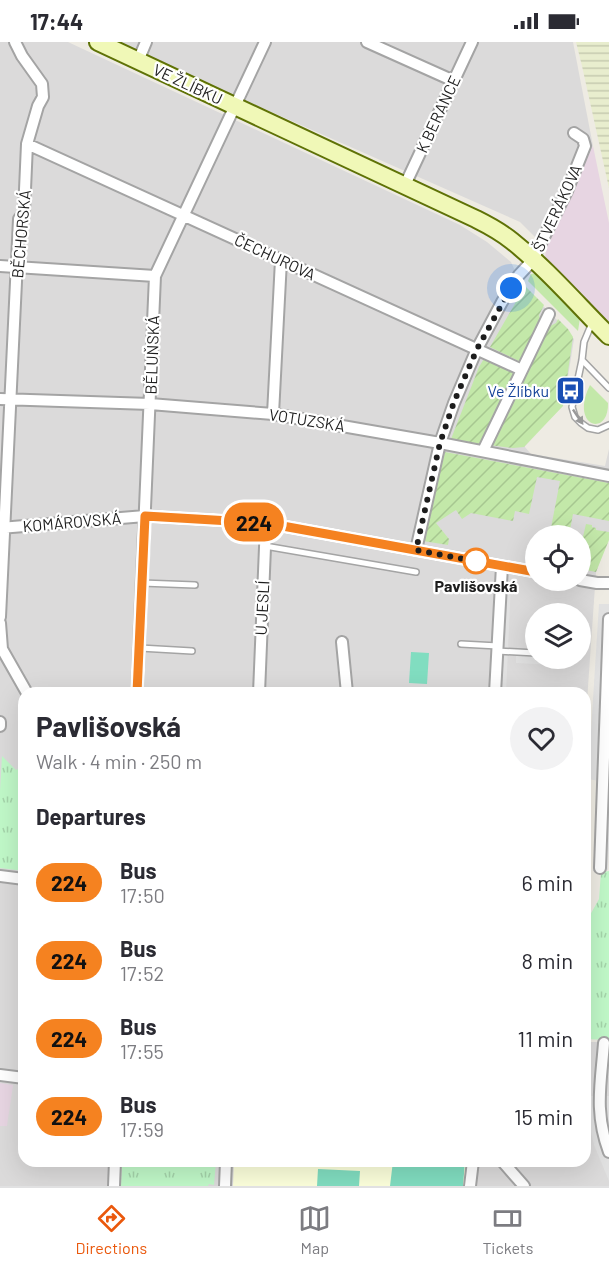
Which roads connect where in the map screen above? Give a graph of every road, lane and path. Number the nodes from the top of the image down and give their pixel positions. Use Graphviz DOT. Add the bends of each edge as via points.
graph roads {
  1 [pos="15,42"];
  2 [pos="98,42"];
  3 [pos="146,42"];
  4 [pos="265,42"];
  5 [pos="368,42"];
  6 [pos="472,42"];
  7 [pos="138,61"];
  8 [pos="454,81"];
  9 [pos="236,106"];
  10 [pos="574,133"];
  11 [pos="27,144"];
  12 [pos="405,185"];
  13 [pos="184,215"];
  14 [pos="280,260"];
  15 [pos="533,260"];
  16 [pos="0,266"];
  17 [pos="17,267"];
  18 [pos="155,276"];
  19 [pos="549,314"];
  20 [pos="593,320"];
  21 [pos="609,336"];
  22 [pos="477,349"];
  23 [pos="582,360"];
  24 [pos="522,370"];
  25 [pos="609,388"];
  26 [pos="5,399"];
  27 [pos="150,404"];
  28 [pos="273,414"];
  29 [pos="609,425"];
  30 [pos="440,443"];
  31 [pos="483,451"];
  32 [pos="609,476"];
  33 [pos="145,516"];
  34 [pos="266,523"];
  35 [pos="2,527"];
  36 [pos="265,546"];
  37 [pos="416,550"];
  38 [pos="502,566"];
  39 [pos="525,570"];
  40 [pos="416,572"];
  41 [pos="591,582"];
  42 [pos="142,583"];
  43 [pos="609,584"];
  44 [pos="195,585"];
  45 [pos="0,617"];
  46 [pos="609,620"];
  47 [pos="0,624"];
  48 [pos="342,642"];
  49 [pos="460,644"];
  50 [pos="139,648"];
  51 [pos="498,648"];
  52 [pos="192,651"];
  53 [pos="525,652"];
  54 [pos="24,687"];
  55 [pos="137,687"];
  56 [pos="259,687"];
  57 [pos="346,687"];
  58 [pos="495,687"];
  59 [pos="0,722"];
  60 [pos="0,726"];
  61 [pos="600,868"];
  62 [pos="0,876"];
  63 [pos="18,878"];
  64 [pos="604,1043"];
  65 [pos="606,1063"];
  66 [pos="0,1075"];
  67 [pos="18,1077"];
  68 [pos="609,1152"];
  69 [pos="115,1167"];
  70 [pos="226,1167"];
  71 [pos="472,1167"];
  72 [pos="507,1167"];
  73 [pos="114,1186"];
  74 [pos="225,1186"];
  75 [pos="470,1186"];
  76 [pos="524,1186"];
  1 -- 11 [label="street, BĚCHORSKÁ" via="42,84 43,97"];
  2 -- 7 [label="street, VE ŽLÍBKU"];
  3 -- 7 [label="street"];
  4 -- 9 [label="street, BĚLUŇSKÁ"];
  5 -- 8 [label="street"];
  6 -- 8 [label="street, K BERANCE"];
  7 -- 9 [label="street, VE ŽLÍBKU"];
  8 -- 12 [label="street, K BERANCE"];
  9 -- 12 [label="street, VE ŽLÍBKU"];
  9 -- 13 [label="street, BĚLUŇSKÁ"];
  10 -- 15 [label="street, ŠTVERÁKOVA" via="585,146"];
  11 -- 13 [label="street, ČECHUROVA"];
  11 -- 17 [label="street, BĚCHORSKÁ"];
  12 -- 15 [label="street, VE ŽLÍBKU" via="497,230"];
  13 -- 14 [label="street, ČECHUROVA"];
  13 -- 18 [label="street, BĚLUŇSKÁ"];
  14 -- 22 [label="street, ČECHUROVA"];
  14 -- 28 [label="street"];
  15 -- 20 [label="street, VE ŽLÍBKU"];
  15 -- 22 [label="street, ŠTVERÁKOVA" via="522,270"];
  16 -- 17 [label="street"];
  17 -- 18 [label="street"];
  17 -- 26 [label="street, BĚCHORSKÁ"];
  18 -- 27 [label="street, BĚLUŇSKÁ"];
  19 -- 24 [label="street"];
  20 -- 21 [label="street, VE ŽLÍBKU"];
  20 -- 23 [label="lane"];
  22 -- 24 [label="street, ČECHUROVA"];
  22 -- 30 [label="street, ŠTVERÁKOVA"];
  23 -- 25 [label="lane"];
  23 -- 29 [label="lane, one-way" via="572,406 575,417 591,429"];
  24 -- 31 [label="street"];
  26 -- 27 [label="street, VOTUZSKÁ"];
  26 -- 35 [label="street, BĚCHORSKÁ"];
  27 -- 28 [label="street, VOTUZSKÁ"];
  27 -- 33 [label="street, BĚLUŇSKÁ"];
  28 -- 30 [label="street, VOTUZSKÁ"];
  30 -- 31 [label="street, VOTUZSKÁ"];
  30 -- 37 [label="street, ŠTVERÁKOVA"];
  31 -- 32 [label="street, VOTUZSKÁ"];
  33 -- 34 [label="street, KOMÁROVSKÁ"];
  33 -- 35 [label="street, KOMÁROVSKÁ"];
  33 -- 42 [label="street, BĚLUŇSKÁ"];
  34 -- 36 [label="street, U JESLÍ"];
  34 -- 37 [label="street, KOMÁROVSKÁ"];
  35 -- 45 [label="street, BĚCHORSKÁ"];
  36 -- 40 [label="lane"];
  36 -- 56 [label="street, U JESLÍ"];
  37 -- 38 [label="street, KOMÁROVSKÁ"];
  38 -- 39 [label="street, KOMÁROVSKÁ"];
  38 -- 51 [label="street"];
  41 -- 43 [label="street"];
  42 -- 44 [label="lane"];
  42 -- 50 [label="street, BĚLUŇSKÁ"];
  46 -- 61 [label="street"];
  47 -- 54 [label="street" via="2,649"];
  48 -- 57 [label="street"];
  49 -- 51 [label="lane"];
  50 -- 52 [label="lane"];
  50 -- 55 [label="street, BĚLUŇSKÁ"];
  51 -- 53 [label="lane"];
  51 -- 58 [label="street"];
  59 -- 60 [label="street"];
  62 -- 63 [label="street"];
  64 -- 65 [label="street"];
  65 -- 68 [label="street" via="599,1088 600,1118"];
  66 -- 67 [label="street"];
  69 -- 73 [label="street"];
  70 -- 74 [label="street"];
  71 -- 75 [label="street"];
  72 -- 76 [label="street"];
}
